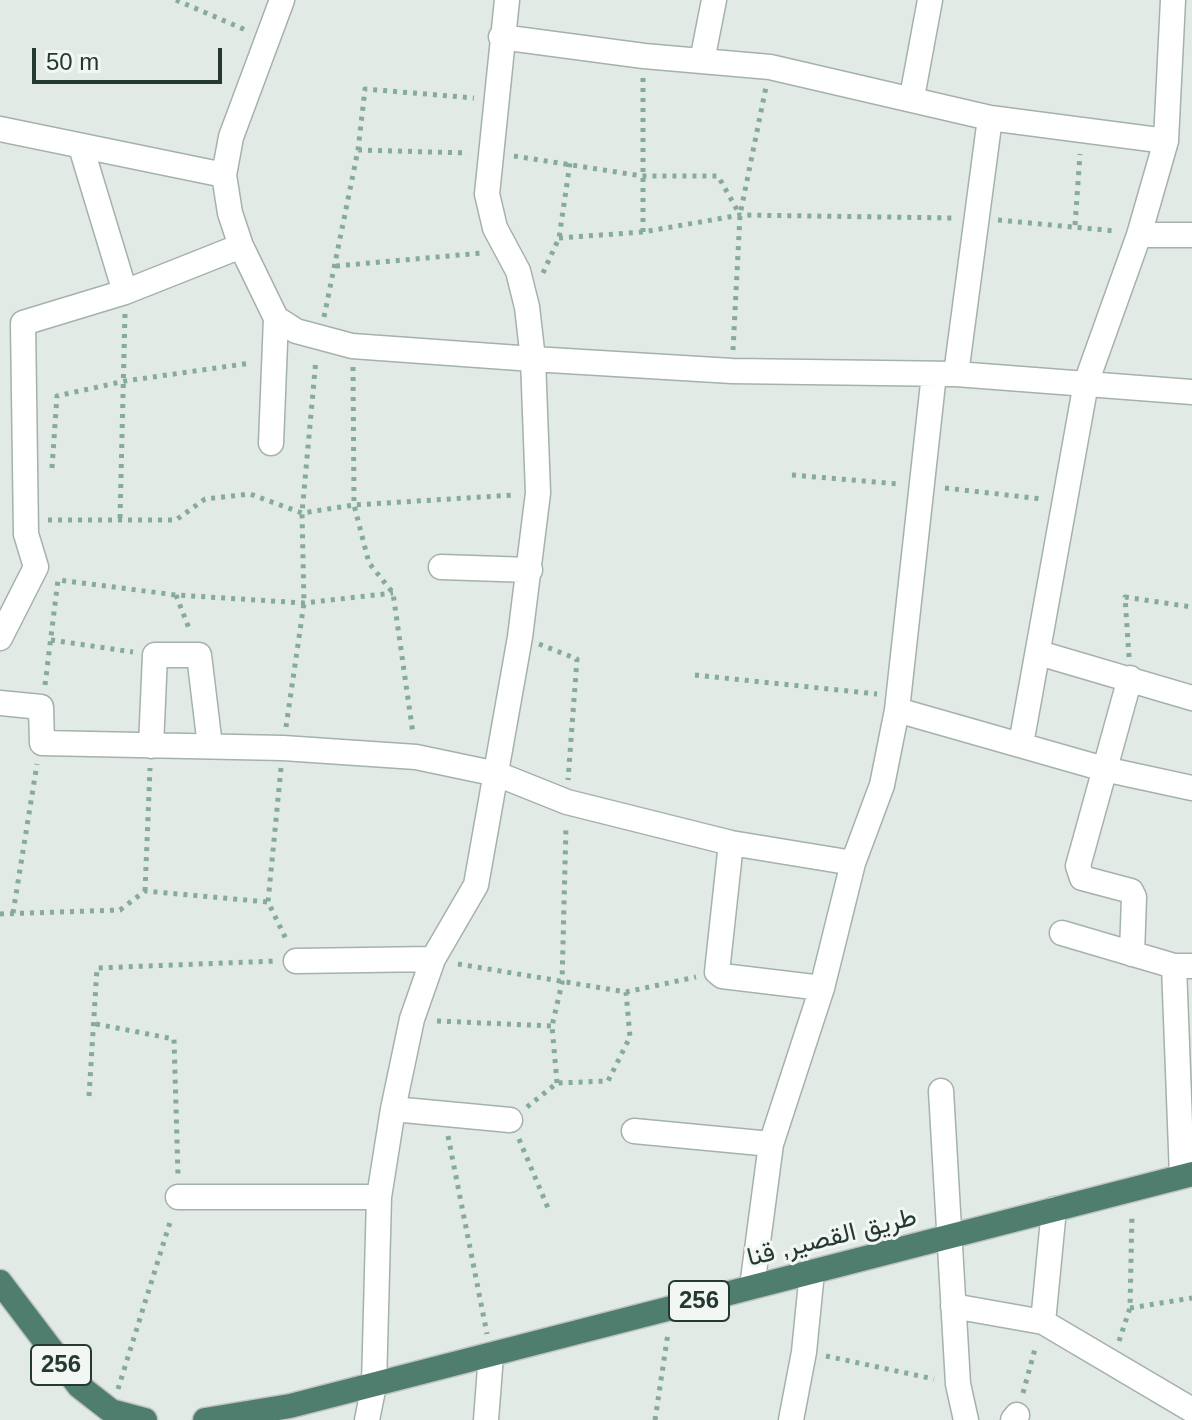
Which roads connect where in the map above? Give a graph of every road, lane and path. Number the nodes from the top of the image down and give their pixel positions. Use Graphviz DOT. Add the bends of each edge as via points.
graph roads {
  1 [pos="176,0"];
  2 [pos="282,0"];
  3 [pos="507,0"];
  4 [pos="714,0"];
  5 [pos="930,0"];
  6 [pos="1173,0"];
  7 [pos="501,37"];
  8 [pos="268,39"];
  9 [pos="644,56"];
  10 [pos="702,61"];
  11 [pos="1181,64"];
  12 [pos="770,67"];
  13 [pos="912,97"];
  14 [pos="495,99"];
  15 [pos="990,118"];
  16 [pos="0,129"];
  17 [pos="1082,131"];
  18 [pos="1166,141"];
  19 [pos="81,147"];
  20 [pos="358,150"];
  21 [pos="488,153"];
  22 [pos="570,163"];
  23 [pos="224,175"];
  24 [pos="642,176"];
  25 [pos="740,215"];
  26 [pos="976,218"];
  27 [pos="1075,225"];
  28 [pos="643,232"];
  29 [pos="1139,235"];
  30 [pos="1192,235"];
  31 [pos="241,246"];
  32 [pos="505,251"];
  33 [pos="336,266"];
  34 [pos="125,292"];
  35 [pos="276,318"];
  36 [pos="318,339"];
  37 [pos="352,346"];
  38 [pos="533,359"];
  39 [pos="276,360"];
  40 [pos="732,371"];
  41 [pos="945,374"];
  42 [pos="125,381"];
  43 [pos="1086,383"];
  44 [pos="1192,392"];
  45 [pos="271,443"];
  46 [pos="51,474"];
  47 [pos="792,475"];
  48 [pos="922,486"];
  49 [pos="538,493"];
  50 [pos="1063,502"];
  51 [pos="49,505"];
  52 [pos="354,505"];
  53 [pos="302,513"];
  54 [pos="120,518"];
  55 [pos="441,567"];
  56 [pos="530,570"];
  57 [pos="393,593"];
  58 [pos="176,595"];
  59 [pos="304,603"];
  60 [pos="1192,607"];
  61 [pos="520,637"];
  62 [pos="0,638"];
  63 [pos="51,640"];
  64 [pos="1039,653"];
  65 [pos="155,655"];
  66 [pos="200,656"];
  67 [pos="695,675"];
  68 [pos="1130,678"];
  69 [pos="1192,698"];
  70 [pos="0,703"];
  71 [pos="898,703"];
  72 [pos="41,707"];
  73 [pos="40,742"];
  74 [pos="1021,744"];
  75 [pos="151,746"];
  76 [pos="210,746"];
  77 [pos="283,748"];
  78 [pos="416,757"];
  79 [pos="1104,769"];
  80 [pos="497,774"];
  81 [pos="1192,788"];
  82 [pos="567,802"];
  83 [pos="731,843"];
  84 [pos="853,863"];
  85 [pos="145,891"];
  86 [pos="268,902"];
  87 [pos="13,913"];
  88 [pos="0,914"];
  89 [pos="1062,933"];
  90 [pos="1132,954"];
  91 [pos="433,959"];
  92 [pos="296,961"];
  93 [pos="1183,966"];
  94 [pos="717,972"];
  95 [pos="562,983"];
  96 [pos="822,988"];
  97 [pos="626,992"];
  98 [pos="412,1019"];
  99 [pos="96,1024"];
  100 [pos="552,1026"];
  101 [pos="557,1083"];
  102 [pos="941,1091"];
  103 [pos="89,1096"];
  104 [pos="393,1109"];
  105 [pos="444,1116"];
  106 [pos="510,1120"];
  107 [pos="634,1131"];
  108 [pos="771,1144"];
  109 [pos="1187,1175"];
  110 [pos="1132,1189"];
  111 [pos="178,1197"];
  112 [pos="379,1197"];
  113 [pos="548,1208"];
  114 [pos="1054,1209"];
  115 [pos="948,1237"];
  116 [pos="812,1272"];
  117 [pos="0,1282"];
  118 [pos="752,1287"];
  119 [pos="1192,1298"];
  120 [pos="953,1306"];
  121 [pos="672,1308"];
  122 [pos="1130,1308"];
  123 [pos="1043,1322"];
  124 [pos="804,1352"];
  125 [pos="491,1355"];
  126 [pos="1113,1361"];
  127 [pos="958,1384"];
  128 [pos="374,1385"];
  129 [pos="1192,1410"];
  130 [pos="286,1413"];
  131 [pos="114,1416"];
  132 [pos="1015,1417"];
  133 [pos="145,1420"];
  134 [pos="205,1420"];
  135 [pos="367,1420"];
  136 [pos="486,1420"];
  137 [pos="655,1420"];
  138 [pos="791,1420"];
  139 [pos="966,1420"];
  1 -- 8 [label="path"];
  2 -- 8 [label="street"];
  3 -- 7 [label="street"];
  4 -- 10 [label="street"];
  5 -- 13 [label="street"];
  6 -- 11 [label="street"];
  7 -- 9 [label="street"];
  7 -- 14 [label="street"];
  8 -- 23 [label="street" via="231,137"];
  9 -- 10 [label="street"];
  9 -- 24 [label="path"];
  10 -- 12 [label="street"];
  11 -- 18 [label="street"];
  12 -- 13 [label="street"];
  12 -- 25 [label="path"];
  13 -- 15 [label="street"];
  14 -- 20 [label="path" via="365,89"];
  14 -- 21 [label="street"];
  15 -- 17 [label="street"];
  15 -- 26 [label="street"];
  16 -- 19 [label="street"];
  17 -- 18 [label="street"];
  17 -- 27 [label="path"];
  18 -- 29 [label="street"];
  19 -- 23 [label="street"];
  19 -- 34 [label="street"];
  20 -- 21 [label="path"];
  20 -- 33 [label="path"];
  21 -- 22 [label="path"];
  21 -- 32 [label="street" via="487,194"];
  22 -- 24 [label="path"];
  22 -- 28 [label="path" via="559,238"];
  23 -- 31 [label="street"];
  24 -- 25 [label="path" via="718,176"];
  24 -- 28 [label="path"];
  25 -- 26 [label="path"];
  25 -- 28 [label="path"];
  25 -- 40 [label="path"];
  26 -- 27 [label="path"];
  26 -- 41 [label="street"];
  27 -- 29 [label="path"];
  29 -- 30 [label="street"];
  29 -- 43 [label="street"];
  31 -- 34 [label="street"];
  31 -- 35 [label="street"];
  32 -- 33 [label="path"];
  32 -- 38 [label="street" via="518,271"];
  33 -- 36 [label="path"];
  34 -- 42 [label="path"];
  34 -- 62 [label="street" via="23,323 26,534 36,567"];
  35 -- 36 [label="street"];
  35 -- 39 [label="street"];
  36 -- 37 [label="street"];
  36 -- 53 [label="path"];
  37 -- 38 [label="street"];
  37 -- 52 [label="path"];
  38 -- 40 [label="street"];
  38 -- 49 [label="street"];
  39 -- 42 [label="path"];
  39 -- 45 [label="street"];
  40 -- 41 [label="street"];
  41 -- 43 [label="street"];
  41 -- 48 [label="street"];
  42 -- 46 [label="path" via="57,396"];
  42 -- 54 [label="path"];
  43 -- 44 [label="street"];
  43 -- 50 [label="street"];
  47 -- 48 [label="path"];
  48 -- 50 [label="path"];
  48 -- 71 [label="street"];
  49 -- 52 [label="path"];
  49 -- 56 [label="street"];
  50 -- 64 [label="street"];
  51 -- 54 [label="path" via="48,520"];
  52 -- 53 [label="path"];
  52 -- 57 [label="path" via="369,563"];
  53 -- 54 [label="path" via="250,494 205,499 176,520"];
  53 -- 59 [label="path"];
  55 -- 56 [label="street"];
  56 -- 61 [label="street"];
  57 -- 59 [label="path"];
  57 -- 78 [label="path"];
  58 -- 59 [label="path"];
  58 -- 63 [label="path" via="58,580"];
  58 -- 66 [label="path"];
  59 -- 77 [label="path"];
  60 -- 68 [label="path" via="1125,597"];
  61 -- 80 [label="street"];
  61 -- 82 [label="path" via="577,659"];
  63 -- 65 [label="path"];
  63 -- 72 [label="path"];
  64 -- 68 [label="street"];
  64 -- 74 [label="street"];
  65 -- 66 [label="street"];
  65 -- 75 [label="street"];
  66 -- 76 [label="street"];
  67 -- 71 [label="path"];
  68 -- 69 [label="street"];
  68 -- 79 [label="street"];
  70 -- 72 [label="street"];
  71 -- 74 [label="street"];
  71 -- 84 [label="street" via="882,785"];
  72 -- 73 [label="street"];
  73 -- 75 [label="street"];
  73 -- 87 [label="path"];
  74 -- 79 [label="street"];
  75 -- 76 [label="street"];
  75 -- 85 [label="path"];
  76 -- 77 [label="street"];
  77 -- 78 [label="street"];
  77 -- 86 [label="path"];
  78 -- 80 [label="street"];
  79 -- 81 [label="street"];
  79 -- 90 [label="street" via="1078,866 1082,878 1131,891 1136,904"];
  80 -- 82 [label="street"];
  80 -- 91 [label="street" via="476,885"];
  82 -- 83 [label="street"];
  82 -- 95 [label="path"];
  83 -- 84 [label="street"];
  83 -- 94 [label="street"];
  84 -- 96 [label="street"];
  85 -- 86 [label="path"];
  85 -- 87 [label="path" via="120,910"];
  86 -- 92 [label="path"];
  87 -- 88 [label="path"];
  89 -- 90 [label="street"];
  90 -- 93 [label="street"];
  91 -- 92 [label="street"];
  91 -- 95 [label="path"];
  91 -- 98 [label="street"];
  92 -- 99 [label="path" via="97,968"];
  93 -- 109 [label="street"];
  94 -- 96 [label="street"];
  94 -- 97 [label="path"];
  95 -- 97 [label="path"];
  95 -- 100 [label="path"];
  96 -- 108 [label="street"];
  97 -- 101 [label="path" via="630,1037 608,1081"];
  98 -- 100 [label="path"];
  98 -- 104 [label="street"];
  99 -- 103 [label="path"];
  99 -- 111 [label="path" via="174,1039"];
  100 -- 101 [label="path"];
  101 -- 106 [label="path"];
  102 -- 115 [label="street"];
  104 -- 105 [label="street"];
  104 -- 112 [label="street"];
  105 -- 106 [label="street"];
  105 -- 125 [label="path"];
  106 -- 113 [label="path"];
  107 -- 108 [label="street"];
  108 -- 118 [label="street"];
  109 -- 110 [label="highway, طريق القصير, قنا / 256"];
  110 -- 114 [label="highway, طريق القصير, قنا / 256"];
  110 -- 122 [label="path"];
  111 -- 112 [label="street"];
  111 -- 131 [label="path"];
  112 -- 128 [label="street"];
  114 -- 115 [label="highway, طريق القصير, قنا / 256"];
  114 -- 123 [label="street"];
  115 -- 116 [label="highway, طريق القصير, قنا / 256"];
  115 -- 120 [label="street"];
  116 -- 118 [label="highway, طريق القصير, قنا / 256"];
  116 -- 124 [label="street"];
  117 -- 131 [label="highway, 256" via="79,1386"];
  118 -- 121 [label="highway, طريق القصير, قنا / 256"];
  119 -- 122 [label="path"];
  120 -- 123 [label="street"];
  120 -- 127 [label="street"];
  121 -- 125 [label="highway, طريق القصير, قنا / 256"];
  121 -- 137 [label="path"];
  122 -- 126 [label="path"];
  123 -- 126 [label="street"];
  123 -- 132 [label="path"];
  124 -- 127 [label="path"];
  124 -- 138 [label="street"];
  125 -- 128 [label="highway, طريق القصير, قنا / 256"];
  125 -- 136 [label="street"];
  126 -- 129 [label="street"];
  127 -- 139 [label="street"];
  128 -- 130 [label="highway, طريق القصير, قنا / 256"];
  128 -- 135 [label="street"];
  130 -- 134 [label="highway, طريق القصير, قنا / 256"];
  131 -- 133 [label="highway, 256"];
}
